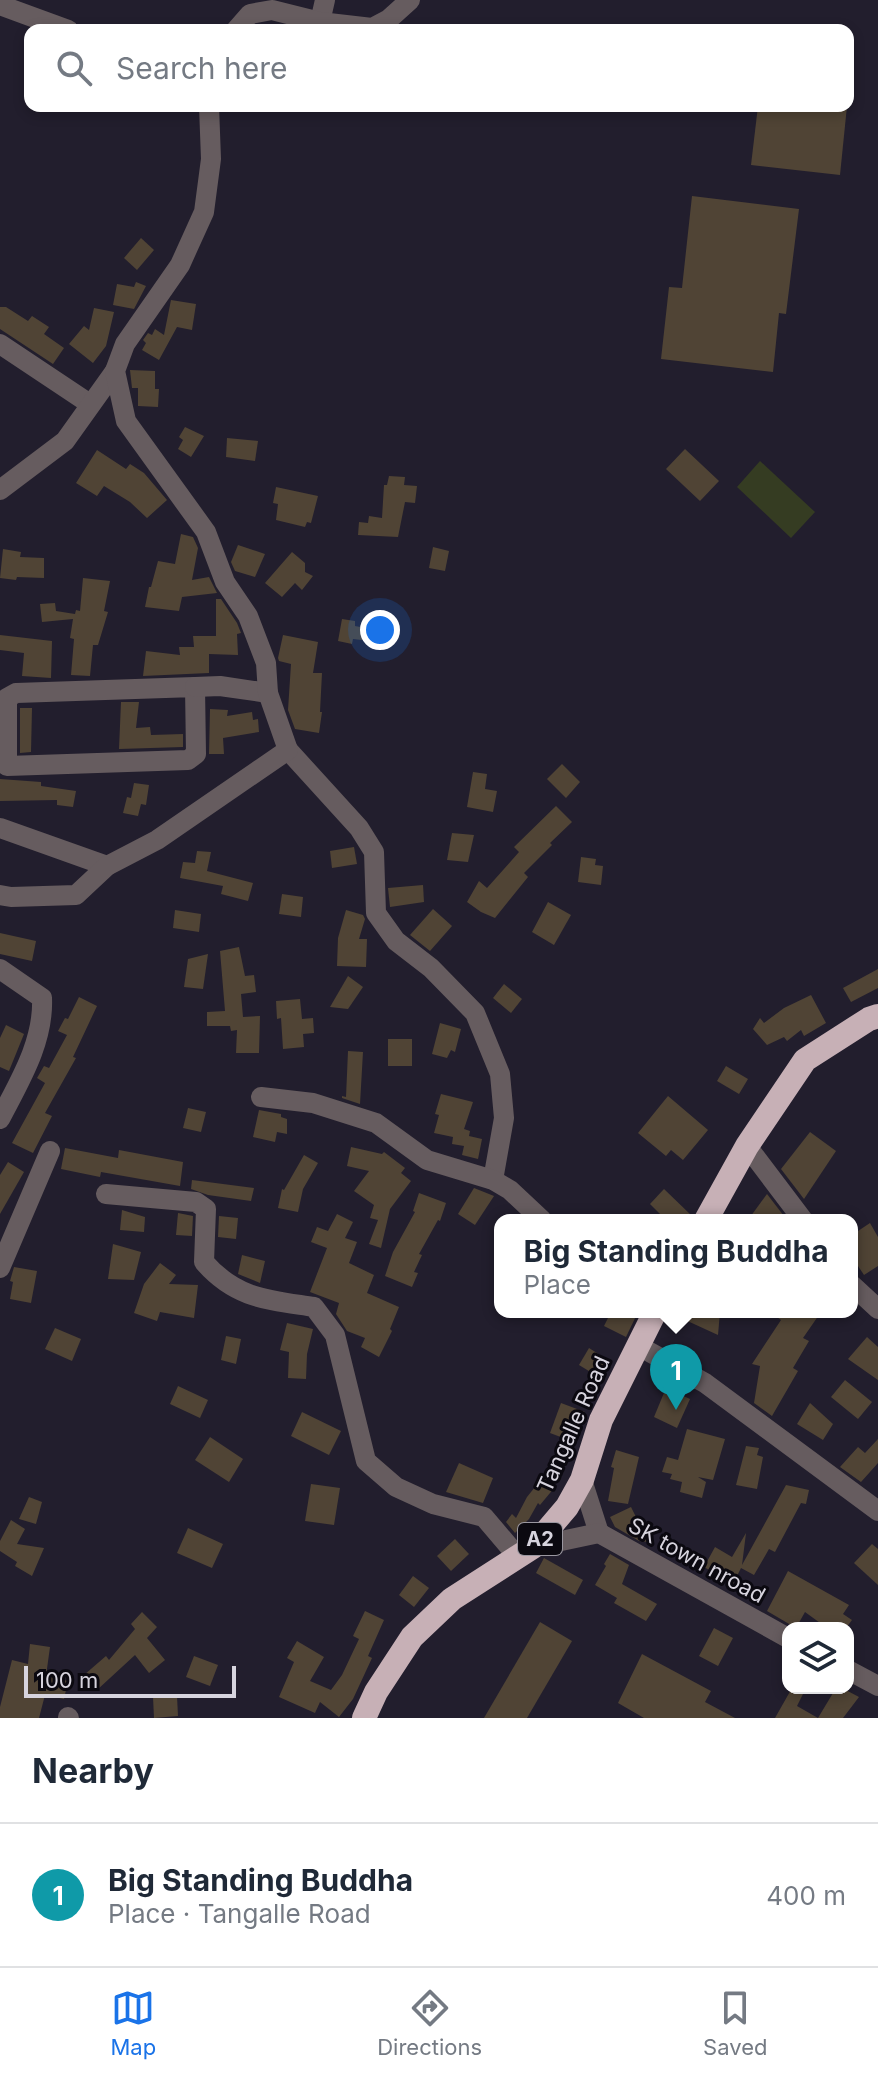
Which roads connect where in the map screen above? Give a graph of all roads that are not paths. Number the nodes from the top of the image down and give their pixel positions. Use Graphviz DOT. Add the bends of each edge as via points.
graph roads {
  1 [pos="325,0"];
  2 [pos="410,0"];
  3 [pos="0,5"];
  4 [pos="320,22"];
  5 [pos="52,24"];
  6 [pos="241,24"];
  7 [pos="337,24"];
  8 [pos="380,24"];
  9 [pos="209,112"];
  10 [pos="0,344"];
  11 [pos="115,371"];
  12 [pos="90,404"];
  13 [pos="0,490"];
  14 [pos="195,687"];
  15 [pos="268,693"];
  16 [pos="288,750"];
  17 [pos="0,828"];
  18 [pos="107,866"];
  19 [pos="0,895"];
  20 [pos="0,969"];
  21 [pos="878,1016"];
  22 [pos="261,1097"];
  23 [pos="0,1119"];
  24 [pos="747,1146"];
  25 [pos="50,1151"];
  26 [pos="493,1180"];
  27 [pos="106,1194"];
  28 [pos="536,1214"];
  29 [pos="709,1214"];
  30 [pos="798,1214"];
  31 [pos="0,1268"];
  32 [pos="858,1291"];
  33 [pos="878,1309"];
  34 [pos="652,1318"];
  35 [pos="637,1345"];
  36 [pos="582,1480"];
  37 [pos="878,1511"];
  38 [pos="599,1533"];
  39 [pos="525,1552"];
  40 [pos="782,1635"];
  41 [pos="854,1673"];
  42 [pos="878,1686"];
  43 [pos="364,1718"];
  1 -- 4 [label="street"];
  2 -- 8 [label="street"];
  3 -- 5 [label="street"];
  4 -- 6 [label="street" via="272,10 250,14"];
  4 -- 7 [label="street"];
  9 -- 11 [label="street" via="211,159 204,212 180,265 125,344"];
  10 -- 12 [label="street"];
  11 -- 12 [label="street"];
  11 -- 15 [label="street" via="126,421 206,532 225,582 248,616 266,663"];
  12 -- 13 [label="street" via="65,441"];
  14 -- 14 [label="street" via="196,754 188,760 7,766 7,698 16,693"];
  14 -- 15 [label="street"];
  15 -- 16 [label="street"];
  16 -- 18 [label="street" via="157,840"];
  16 -- 26 [label="street" via="359,828 374,852 376,913 396,941 475,1013 500,1074 504,1118"];
  17 -- 18 [label="street"];
  18 -- 19 [label="street" via="76,895"];
  20 -- 23 [label="street" via="42,998 43,1017 28,1064"];
  21 -- 24 [label="highway" via="805,1060"];
  22 -- 26 [label="street" via="313,1103 376,1123 427,1160"];
  24 -- 29 [label="highway"];
  24 -- 30 [label="street"];
  25 -- 31 [label="street"];
  26 -- 28 [label="street"];
  27 -- 39 [label="street" via="196,1202 206,1209 204,1262 218,1278 252,1298 314,1307 335,1335 366,1461 396,1487 433,1504 484,1517"];
  32 -- 33 [label="street"];
  34 -- 35 [label="highway, Tangalle Road / A2"];
  35 -- 36 [label="highway, Tangalle Road / A2" via="601,1420"];
  35 -- 37 [label="street" via="705,1383"];
  36 -- 38 [label="street"];
  36 -- 39 [label="highway, Tangalle Road / A2" via="567,1507"];
  38 -- 39 [label="street, SK town nroad"];
  38 -- 40 [label="street, SK town nroad"];
  39 -- 43 [label="highway, Tangalle Road / A2" via="452,1599 412,1637"];
  41 -- 42 [label="street"];
}
